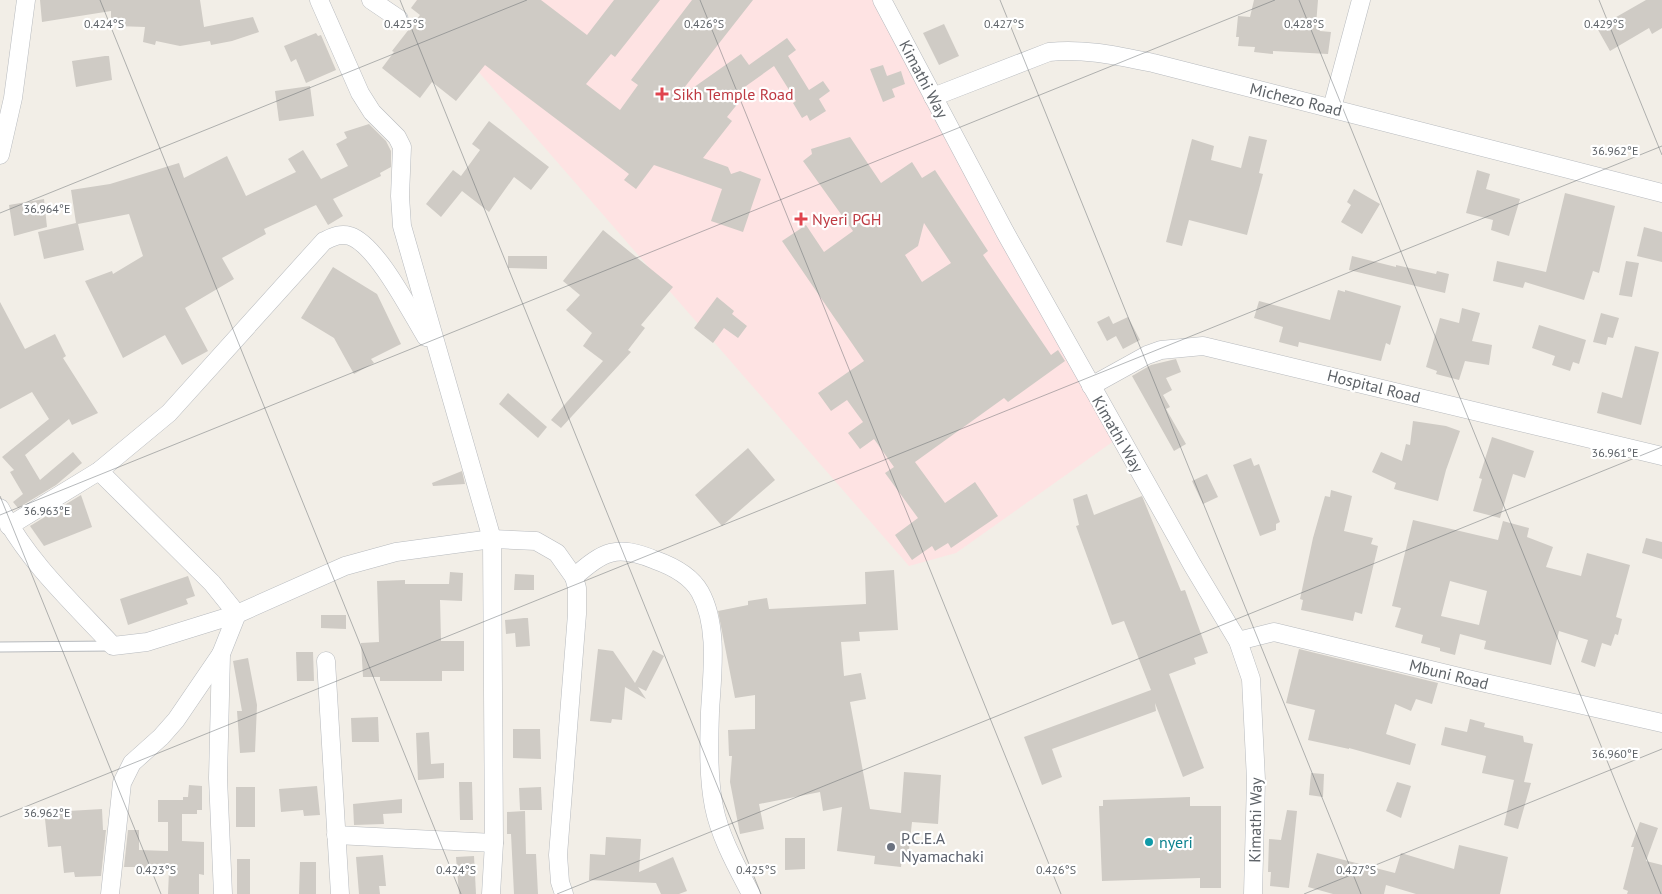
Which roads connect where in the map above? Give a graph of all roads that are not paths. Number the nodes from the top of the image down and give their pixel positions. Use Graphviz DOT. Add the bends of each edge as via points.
graph roads {
  1 [pos="26,0"];
  2 [pos="319,0"];
  3 [pos="372,0"];
  4 [pos="882,0"];
  5 [pos="1361,0"];
  6 [pos="399,19"];
  7 [pos="933,98"];
  8 [pos="1332,108"];
  9 [pos="0,155"];
  10 [pos="1662,193"];
  11 [pos="438,356"];
  12 [pos="1091,386"];
  13 [pos="1662,456"];
  14 [pos="99,471"];
  15 [pos="0,508"];
  16 [pos="9,526"];
  17 [pos="492,540"];
  18 [pos="574,577"];
  19 [pos="237,614"];
  20 [pos="1238,641"];
  21 [pos="113,646"];
  22 [pos="0,647"];
  23 [pos="221,654"];
  24 [pos="326,661"];
  25 [pos="1662,723"];
  26 [pos="336,835"];
  27 [pos="494,843"];
  28 [pos="1259,893"];
  29 [pos="110,894"];
  30 [pos="223,894"];
  31 [pos="340,894"];
  32 [pos="491,894"];
  33 [pos="564,894"];
  34 [pos="751,894"];
  1 -- 9 [label="street" via="13,98"];
  2 -- 11 [label="street" via="360,93 402,146 402,226"];
  3 -- 6 [label="street"];
  4 -- 7 [label="street, Kimathi Way"];
  5 -- 8 [label="street"];
  7 -- 8 [label="street, Michezo Road" via="1049,52 1069,50 1153,63"];
  7 -- 12 [label="street, Kimathi Way"];
  8 -- 10 [label="street, Michezo Road"];
  11 -- 14 [label="street" via="378,259 362,242 336,235 324,241 169,413"];
  11 -- 17 [label="street"];
  12 -- 13 [label="street, Hospital Road" via="1146,355 1161,350 1203,346"];
  12 -- 20 [label="street, Kimathi Way"];
  14 -- 16 [label="street"];
  14 -- 19 [label="street" via="212,582"];
  15 -- 16 [label="street"];
  16 -- 21 [label="street" via="35,564"];
  17 -- 18 [label="street" via="536,541 557,553"];
  17 -- 19 [label="street" via="396,552 345,566"];
  17 -- 27 [label="street"];
  18 -- 33 [label="street" via="577,614 558,855"];
  18 -- 34 [label="street" via="606,553 621,550 636,552 666,564 684,574 700,591 714,654 710,713 714,808 725,840"];
  19 -- 21 [label="street" via="147,642"];
  19 -- 23 [label="street"];
  20 -- 25 [label="street, Mbuni Road" via="1274,632"];
  20 -- 28 [label="street, Kimathi Way" via="1252,678"];
  21 -- 22 [label="lane"];
  23 -- 29 [label="street" via="176,720 132,763 122,783"];
  23 -- 30 [label="street" via="218,778"];
  24 -- 26 [label="street"];
  26 -- 27 [label="street"];
  26 -- 31 [label="street"];
  27 -- 32 [label="street"];
}
